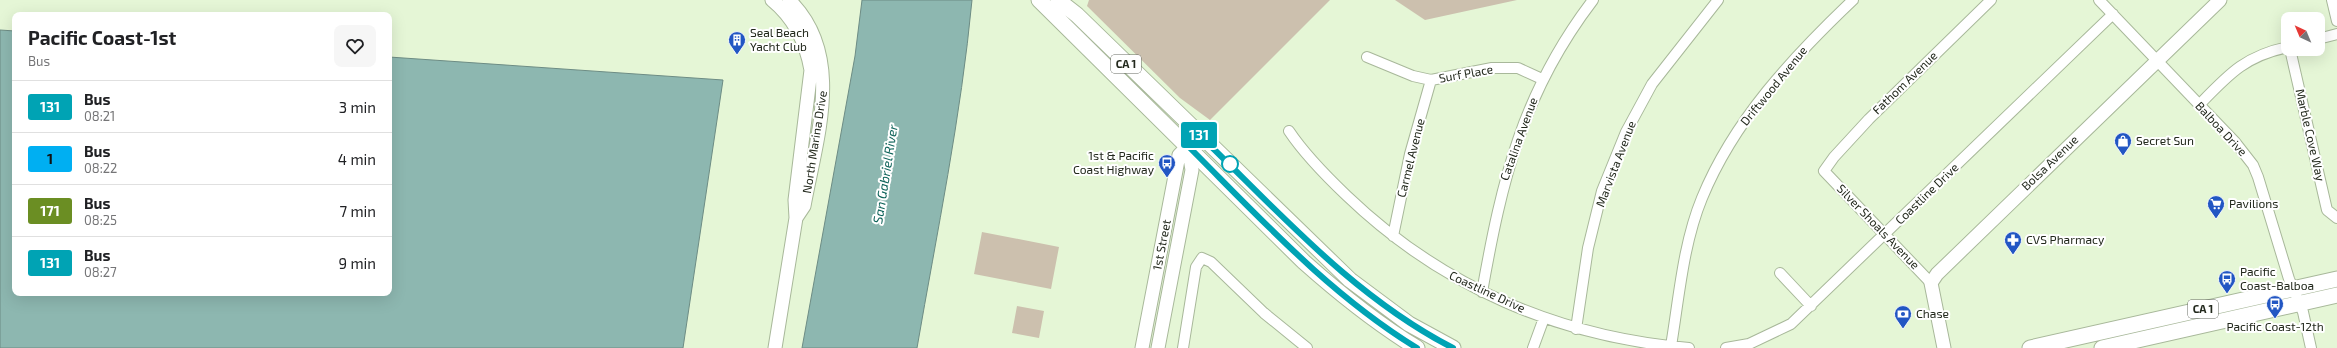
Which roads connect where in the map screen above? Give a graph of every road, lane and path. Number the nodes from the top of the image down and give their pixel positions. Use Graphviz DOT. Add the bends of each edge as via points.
graph roads {
  1 [pos="772,0"];
  2 [pos="789,0"];
  3 [pos="1039,0"];
  4 [pos="1058,0"];
  5 [pos="1593,0"];
  6 [pos="1718,0"];
  7 [pos="1853,0"];
  8 [pos="1991,0"];
  9 [pos="2099,0"];
  10 [pos="2220,0"];
  11 [pos="2332,0"];
  12 [pos="2113,14"];
  13 [pos="2337,21"];
  14 [pos="2337,34"];
  15 [pos="2325,37"];
  16 [pos="2281,48"];
  17 [pos="2292,56"];
  18 [pos="1367,57"];
  19 [pos="2156,60"];
  20 [pos="1542,79"];
  21 [pos="1431,80"];
  22 [pos="2199,105"];
  23 [pos="1193,129"];
  24 [pos="1289,131"];
  25 [pos="1188,146"];
  26 [pos="1824,171"];
  27 [pos="796,218"];
  28 [pos="2336,218"];
  29 [pos="1885,234"];
  30 [pos="1393,236"];
  31 [pos="1780,273"];
  32 [pos="2337,279"];
  33 [pos="1931,283"];
  34 [pos="2292,288"];
  35 [pos="1482,292"];
  36 [pos="2337,296"];
  37 [pos="2299,304"];
  38 [pos="1811,306"];
  39 [pos="1544,318"];
  40 [pos="1576,329"];
  41 [pos="2069,344"];
  42 [pos="1671,346"];
  43 [pos="775,348"];
  44 [pos="1142,348"];
  45 [pos="1158,348"];
  46 [pos="1183,348"];
  47 [pos="1307,348"];
  48 [pos="1418,348"];
  49 [pos="1453,348"];
  50 [pos="1533,348"];
  51 [pos="1689,348"];
  52 [pos="1726,348"];
  53 [pos="1944,348"];
  54 [pos="2030,348"];
  55 [pos="2102,348"];
  56 [pos="2311,348"];
  1 -- 27 [label="main road, North Marina Drive" via="789,16 798,30 809,56 811,70 795,200"];
  2 -- 27 [label="main road, North Marina Drive" via="811,27 820,52 824,77 822,107 804,206"];
  3 -- 25 [label="highway, CA 1"];
  4 -- 23 [label="highway, CA 1" via="1077,15"];
  5 -- 20 [label="street, Catalina Avenue" via="1560,47"];
  6 -- 40 [label="street, Marvista Avenue" via="1652,84 1626,132 1602,192 1588,248"];
  7 -- 42 [label="street, Driftwood Avenue" via="1791,62 1754,107 1721,157 1702,199 1692,235"];
  8 -- 26 [label="street, Fathom Avenue" via="1869,119"];
  9 -- 12 [label="street, Balboa Drive"];
  10 -- 19 [label="main road, Bolsa Avenue"];
  11 -- 13 [label="street"];
  12 -- 19 [label="street, Balboa Drive"];
  12 -- 29 [label="street, Coastline Drive"];
  14 -- 15 [label="street"];
  16 -- 22 [label="street" via="2249,59"];
  17 -- 28 [label="street, Marble Cove Way" via="2327,210"];
  18 -- 21 [label="street, Surf Place" via="1413,76"];
  19 -- 22 [label="street, Balboa Drive"];
  19 -- 33 [label="main road, Bolsa Avenue" via="1941,270"];
  20 -- 21 [label="street, Surf Place" via="1518,68 1492,68"];
  20 -- 35 [label="street, Catalina Avenue" via="1517,138 1503,186"];
  21 -- 30 [label="street, Carmel Avenue" via="1410,154"];
  22 -- 34 [label="street, Balboa Drive" via="2235,142 2253,165"];
  23 -- 25 [label="main road, 1st Street"];
  23 -- 49 [label="highway, CA 1" via="1350,280 1409,324"];
  24 -- 30 [label="street, Coastline Drive" via="1334,184"];
  25 -- 44 [label="main road, 1st Street" via="1179,155"];
  25 -- 45 [label="main road, 1st Street" via="1192,170"];
  25 -- 48 [label="highway, CA 1" via="1310,267 1348,301"];
  26 -- 29 [label="street, Silver Shoals Avenue"];
  27 -- 43 [label="main road, North Marina Drive"];
  29 -- 33 [label="street, Silver Shoals Avenue"];
  29 -- 38 [label="street, Coastline Drive"];
  30 -- 35 [label="street, Coastline Drive" via="1438,268"];
  31 -- 38 [label="street"];
  32 -- 34 [label="highway, CA 1"];
  33 -- 53 [label="main road"];
  34 -- 37 [label="street, Balboa Drive"];
  34 -- 41 [label="highway, CA 1"];
  35 -- 39 [label="street, Coastline Drive"];
  36 -- 37 [label="highway, CA 1"];
  37 -- 55 [label="highway, CA 1"];
  37 -- 56 [label="street, Balboa Drive"];
  38 -- 52 [label="street, Coastline Drive" via="1791,324 1771,335 1749,344"];
  39 -- 40 [label="street, Coastline Drive"];
  39 -- 50 [label="street"];
  40 -- 42 [label="street, Coastline Drive"];
  41 -- 54 [label="highway, CA 1"];
  42 -- 51 [label="street, Coastline Drive"];
  46 -- 47 [label="street" via="1196,267 1202,258 1211,262 1264,314"];
}
